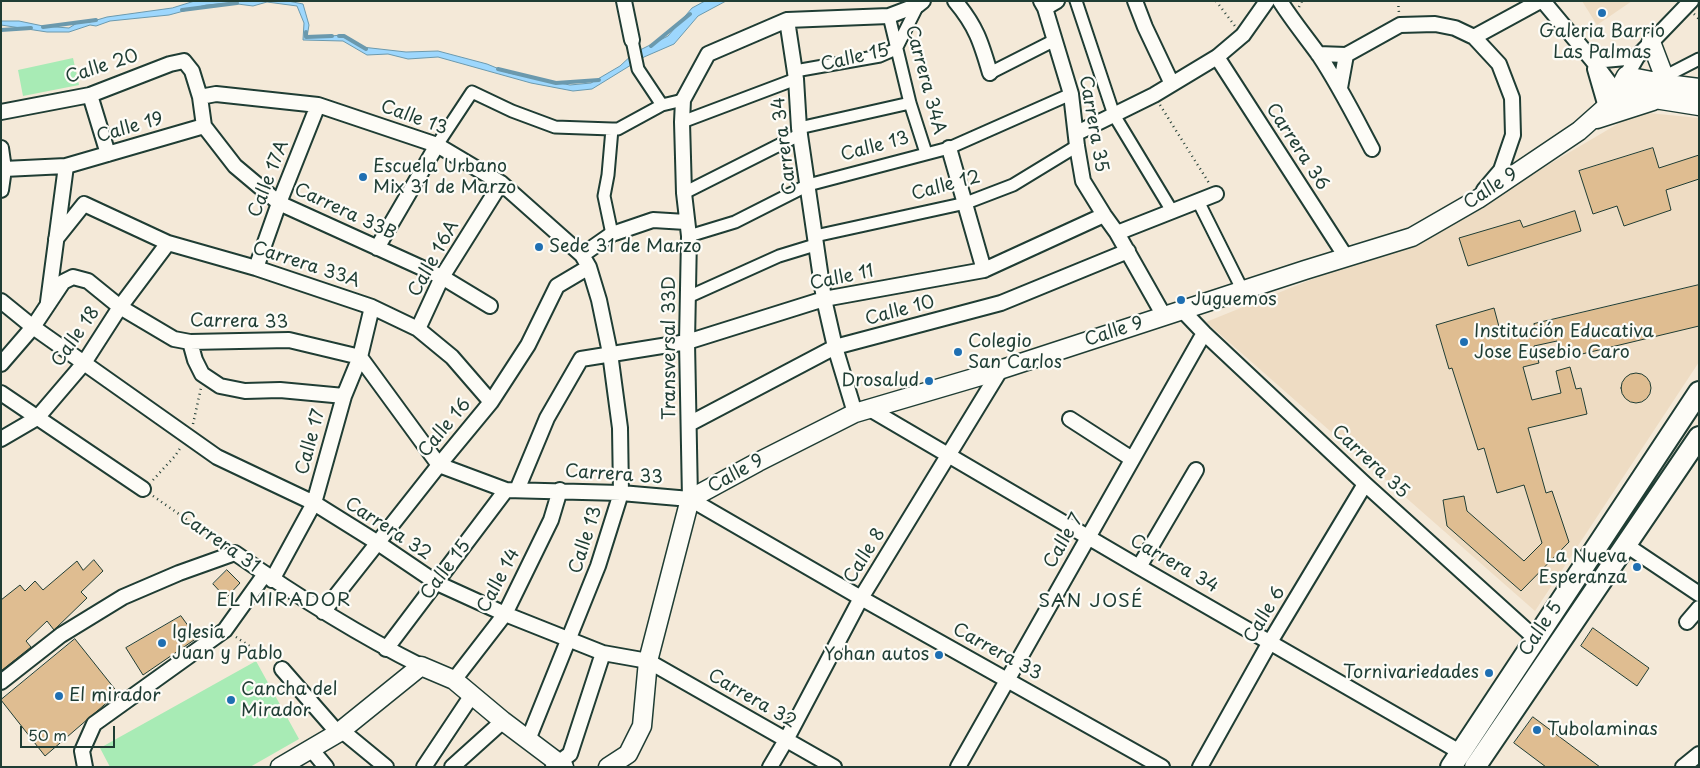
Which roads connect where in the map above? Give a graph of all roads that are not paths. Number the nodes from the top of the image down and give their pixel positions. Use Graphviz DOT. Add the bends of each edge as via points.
graph roads {
  1 [pos="955,1"];
  2 [pos="1076,1"];
  3 [pos="1135,1"];
  4 [pos="1267,1"];
  5 [pos="1280,1"];
  6 [pos="1541,1"];
  7 [pos="1691,1"];
  8 [pos="628,2"];
  9 [pos="921,3"];
  10 [pos="1048,4"];
  11 [pos="888,16"];
  12 [pos="787,20"];
  13 [pos="1474,37"];
  14 [pos="1055,40"];
  15 [pos="1651,42"];
  16 [pos="633,46"];
  17 [pos="896,49"];
  18 [pos="1318,54"];
  19 [pos="1346,55"];
  20 [pos="1217,57"];
  21 [pos="1637,57"];
  22 [pos="1699,59"];
  23 [pos="1593,61"];
  24 [pos="990,73"];
  25 [pos="796,75"];
  26 [pos="1626,76"];
  27 [pos="1665,80"];
  28 [pos="1172,84"];
  29 [pos="1340,88"];
  30 [pos="1699,88"];
  31 [pos="1617,93"];
  32 [pos="1071,94"];
  33 [pos="90,95"];
  34 [pos="200,97"];
  35 [pos="683,100"];
  36 [pos="1654,100"];
  37 [pos="910,103"];
  38 [pos="318,105"];
  39 [pos="662,105"];
  40 [pos="1699,106"];
  41 [pos="1606,107"];
  42 [pos="1,112"];
  43 [pos="1114,114"];
  44 [pos="1591,121"];
  45 [pos="682,122"];
  46 [pos="204,126"];
  47 [pos="612,129"];
  48 [pos="800,131"];
  49 [pos="1077,139"];
  50 [pos="437,145"];
  51 [pos="1,148"];
  52 [pos="949,148"];
  53 [pos="1372,149"];
  54 [pos="108,154"];
  55 [pos="926,154"];
  56 [pos="66,166"];
  57 [pos="4,169"];
  58 [pos="501,183"];
  59 [pos="808,185"];
  60 [pos="1,190"];
  61 [pos="684,193"];
  62 [pos="1216,194"];
  63 [pos="1478,199"];
  64 [pos="1198,200"];
  65 [pos="279,203"];
  66 [pos="966,203"];
  67 [pos="1172,211"];
  68 [pos="1104,215"];
  69 [pos="688,229"];
  70 [pos="1118,233"];
  71 [pos="612,234"];
  72 [pos="56,239"];
  73 [pos="815,241"];
  74 [pos="168,243"];
  75 [pos="377,248"];
  76 [pos="1128,252"];
  77 [pos="1346,257"];
  78 [pos="586,261"];
  79 [pos="256,268"];
  80 [pos="984,270"];
  81 [pos="442,277"];
  82 [pos="1243,291"];
  83 [pos="688,298"];
  84 [pos="824,299"];
  85 [pos="1,301"];
  86 [pos="48,305"];
  87 [pos="490,306"];
  88 [pos="120,307"];
  89 [pos="372,307"];
  90 [pos="1183,310"];
  91 [pos="1164,316"];
  92 [pos="33,327"];
  93 [pos="418,329"];
  94 [pos="1204,333"];
  95 [pos="190,342"];
  96 [pos="688,342"];
  97 [pos="835,347"];
  98 [pos="610,353"];
  99 [pos="360,357"];
  100 [pos="581,359"];
  101 [pos="84,363"];
  102 [pos="1,364"];
  103 [pos="1001,369"];
  104 [pos="1,392"];
  105 [pos="1699,392"];
  106 [pos="344,396"];
  107 [pos="492,402"];
  108 [pos="862,410"];
  109 [pos="37,418"];
  110 [pos="1070,419"];
  111 [pos="689,424"];
  112 [pos="1,439"];
  113 [pos="1695,451"];
  114 [pos="949,455"];
  115 [pos="1132,459"];
  116 [pos="439,465"];
  117 [pos="1196,470"];
  118 [pos="1365,484"];
  119 [pos="143,489"];
  120 [pos="512,490"];
  121 [pos="560,490"];
  122 [pos="620,493"];
  123 [pos="690,499"];
  124 [pos="314,503"];
  125 [pos="1089,536"];
  126 [pos="378,543"];
  127 [pos="1626,545"];
  128 [pos="1139,566"];
  129 [pos="269,577"];
  130 [pos="437,583"];
  131 [pos="1699,594"];
  132 [pos="861,598"];
  133 [pos="1699,608"];
  134 [pos="323,612"];
  135 [pos="505,614"];
  136 [pos="1687,622"];
  137 [pos="1535,638"];
  138 [pos="569,640"];
  139 [pos="1270,642"];
  140 [pos="386,649"];
  141 [pos="603,653"];
  142 [pos="648,661"];
  143 [pos="420,666"];
  144 [pos="282,669"];
  145 [pos="1008,679"];
  146 [pos="454,680"];
  147 [pos="1,682"];
  148 [pos="472,695"];
  149 [pos="503,722"];
  150 [pos="340,732"];
  151 [pos="528,740"];
  152 [pos="786,740"];
  153 [pos="311,749"];
  154 [pos="1699,754"];
  155 [pos="1456,759"];
  156 [pos="558,765"];
  157 [pos="85,767"];
  158 [pos="280,767"];
  159 [pos="326,767"];
  160 [pos="386,767"];
  161 [pos="424,767"];
  162 [pos="452,767"];
  163 [pos="608,767"];
  164 [pos="770,767"];
  165 [pos="834,767"];
  166 [pos="958,767"];
  167 [pos="1162,767"];
  168 [pos="1200,767"];
  169 [pos="1475,767"];
  170 [pos="1683,767"];
  1 -- 24 [label="street" via="969,18 981,42"];
  2 -- 43 [label="street"];
  3 -- 28 [label="street"];
  4 -- 20 [label="street, Calle 12" via="1242,35"];
  5 -- 18 [label="street"];
  6 -- 13 [label="street"];
  6 -- 23 [label="street"];
  7 -- 15 [label="street"];
  8 -- 16 [label="street"];
  9 -- 11 [label="street"];
  9 -- 17 [label="street, Calle 15"];
  10 -- 14 [label="street, Carrera 35"];
  11 -- 12 [label="street"];
  11 -- 17 [label="street, Carrera 34A"];
  12 -- 25 [label="street, Carrera 34"];
  12 -- 35 [label="street, Transversal 33D" via="708,54"];
  13 -- 19 [label="street" via="1455,28 1435,24 1400,25"];
  13 -- 63 [label="street" via="1499,64 1512,98 1513,135 1501,170"];
  14 -- 24 [label="street"];
  14 -- 32 [label="street, Carrera 35"];
  15 -- 21 [label="street"];
  15 -- 27 [label="street"];
  16 -- 39 [label="street" via="638,69"];
  17 -- 25 [label="street, Calle 15" via="880,56"];
  17 -- 37 [label="street, Carrera 34A"];
  18 -- 19 [label="street"];
  18 -- 29 [label="street"];
  19 -- 29 [label="street"];
  20 -- 28 [label="street, Calle 12"];
  20 -- 77 [label="street, Carrera 36"];
  21 -- 23 [label="street"];
  21 -- 26 [label="street"];
  22 -- 27 [label="street"];
  23 -- 31 [label="street"];
  23 -- 41 [label="street"];
  25 -- 45 [label="street, Calle 15"];
  25 -- 48 [label="street, Carrera 34"];
  26 -- 27 [label="street"];
  26 -- 31 [label="street, Calle 9"];
  27 -- 30 [label="street"];
  28 -- 43 [label="street, Calle 12"];
  29 -- 53 [label="street"];
  31 -- 36 [label="street"];
  31 -- 41 [label="street, Calle 9"];
  32 -- 49 [label="street, Carrera 35"];
  32 -- 52 [label="street, Calle 13"];
  33 -- 34 [label="street, Calle 20" via="184,61 192,71"];
  33 -- 42 [label="street, Calle 20"];
  33 -- 54 [label="street"];
  34 -- 38 [label="street, Calle 13" via="216,94"];
  34 -- 46 [label="street"];
  35 -- 39 [label="street"];
  35 -- 45 [label="street, Transversal 33D"];
  36 -- 40 [label="street"];
  36 -- 44 [label="street"];
  37 -- 48 [label="street"];
  37 -- 55 [label="street, Carrera 34A"];
  38 -- 50 [label="street, Calle 13"];
  38 -- 65 [label="street, Calle 17A"];
  39 -- 47 [label="street" via="618,129"];
  41 -- 44 [label="street, Calle 9"];
  43 -- 49 [label="street, Calle 12"];
  43 -- 67 [label="street"];
  44 -- 63 [label="street, Calle 9"];
  45 -- 61 [label="street, Transversal 33D"];
  46 -- 54 [label="street, Calle 19"];
  46 -- 65 [label="street, Carrera 33B" via="235,166"];
  47 -- 50 [label="street" via="555,127 472,92"];
  47 -- 71 [label="street" via="604,196"];
  48 -- 59 [label="street, Carrera 34"];
  48 -- 61 [label="street"];
  49 -- 66 [label="street, Calle 12" via="1013,185"];
  49 -- 68 [label="street, Carrera 35" via="1084,181"];
  50 -- 58 [label="street, Calle 13"];
  50 -- 75 [label="street"];
  51 -- 57 [label="street"];
  52 -- 55 [label="street, Calle 13"];
  52 -- 66 [label="street, Carrera 34A"];
  54 -- 56 [label="street, Calle 19"];
  55 -- 59 [label="street, Calle 13"];
  56 -- 57 [label="street, Calle 19"];
  56 -- 72 [label="street"];
  57 -- 60 [label="street"];
  58 -- 78 [label="street, Calle 13"];
  58 -- 81 [label="street, Calle 16A"];
  59 -- 69 [label="street, Calle 13" via="735,222"];
  59 -- 73 [label="street, Carrera 34"];
  61 -- 69 [label="street, Transversal 33D"];
  62 -- 64 [label="street"];
  63 -- 77 [label="street, Calle 9" via="1412,237"];
  64 -- 67 [label="street"];
  64 -- 82 [label="street"];
  65 -- 75 [label="street, Carrera 33B"];
  65 -- 79 [label="street, Calle 17A"];
  66 -- 73 [label="street, Calle 12"];
  66 -- 80 [label="street, Carrera 34A"];
  67 -- 70 [label="street"];
  68 -- 70 [label="street, Carrera 35"];
  68 -- 80 [label="street, Calle 11"];
  69 -- 71 [label="street, Calle 13" via="653,220"];
  69 -- 83 [label="street, Transversal 33D"];
  70 -- 76 [label="street, Carrera 35"];
  71 -- 78 [label="street, Calle 13"];
  72 -- 74 [label="street, Carrera 33A" via="84,204"];
  72 -- 86 [label="street"];
  73 -- 83 [label="street, Calle 12"];
  73 -- 84 [label="street, Carrera 34"];
  74 -- 79 [label="street, Carrera 33A"];
  74 -- 88 [label="street, Calle 18"];
  75 -- 81 [label="street, Carrera 33B"];
  76 -- 91 [label="street, Carrera 35"];
  76 -- 97 [label="street, Calle 10" via="1001,303"];
  77 -- 82 [label="street, Calle 9"];
  78 -- 98 [label="street, Calle 13" via="599,300"];
  78 -- 107 [label="street, Calle 16" via="557,286 528,345"];
  79 -- 89 [label="street, Carrera 33A"];
  80 -- 84 [label="street, Calle 11"];
  81 -- 87 [label="street, Carrera 33B"];
  81 -- 93 [label="street, Calle 16A"];
  82 -- 90 [label="street, Calle 9"];
  83 -- 96 [label="street, Transversal 33D"];
  84 -- 96 [label="street, Calle 11"];
  84 -- 97 [label="street, Carrera 34"];
  85 -- 92 [label="street, Carrera 32"];
  86 -- 88 [label="street, Carrera 33" via="63,282 73,277 88,281"];
  86 -- 92 [label="street"];
  88 -- 95 [label="street, Carrera 33" via="174,339"];
  88 -- 101 [label="street, Calle 18"];
  89 -- 93 [label="street, Carrera 33A"];
  89 -- 99 [label="street, Calle 17"];
  90 -- 91 [label="street, Calle 9"];
  90 -- 94 [label="street, Carrera 35"];
  91 -- 103 [label="street, Calle 9"];
  92 -- 101 [label="street, Carrera 32"];
  92 -- 102 [label="street"];
  93 -- 107 [label="street, Carrera 33A" via="452,357"];
  94 -- 115 [label="street, Calle 7"];
  94 -- 118 [label="street, Carrera 35"];
  95 -- 99 [label="street, Carrera 33" via="289,340"];
  95 -- 106 [label="street" via="202,374 220,386 245,391 280,390"];
  96 -- 98 [label="street, Calle 11"];
  96 -- 111 [label="street, Transversal 33D"];
  97 -- 108 [label="street, Carrera 34"];
  97 -- 111 [label="street, Calle 10"];
  98 -- 100 [label="street, Calle 11"];
  98 -- 122 [label="street, Calle 13" via="620,428"];
  99 -- 106 [label="street, Calle 17"];
  99 -- 116 [label="street"];
  100 -- 120 [label="street, Calle 15" via="546,418"];
  101 -- 109 [label="street, Calle 18"];
  101 -- 124 [label="street, Carrera 32" via="217,457"];
  103 -- 108 [label="street, Calle 9"];
  103 -- 114 [label="street, Calle 8"];
  104 -- 109 [label="street"];
  105 -- 137 [label="main road, Calle 5"];
  106 -- 124 [label="street, Calle 17"];
  107 -- 116 [label="street, Calle 16"];
  108 -- 114 [label="street, Carrera 34"];
  108 -- 123 [label="street, Calle 9"];
  109 -- 112 [label="street, Calle 18"];
  109 -- 119 [label="street"];
  110 -- 115 [label="street"];
  111 -- 123 [label="street, Transversal 33D"];
  113 -- 127 [label="main road, Calle 5"];
  114 -- 125 [label="street, Carrera 34"];
  114 -- 132 [label="street, Calle 8"];
  115 -- 125 [label="street, Calle 7"];
  116 -- 120 [label="street, Carrera 33"];
  116 -- 126 [label="street, Calle 16"];
  117 -- 128 [label="street"];
  118 -- 137 [label="street, Carrera 35"];
  118 -- 139 [label="street, Calle 6"];
  120 -- 121 [label="street, Carrera 33"];
  120 -- 130 [label="street, Calle 15"];
  121 -- 122 [label="street, Carrera 33"];
  121 -- 135 [label="street, Calle 14" via="551,520"];
  122 -- 123 [label="street, Carrera 33"];
  122 -- 138 [label="street, Calle 13" via="598,566"];
  123 -- 132 [label="street, Carrera 33"];
  123 -- 142 [label="street, Calle 9"];
  124 -- 126 [label="street, Carrera 32"];
  124 -- 129 [label="street, Calle 17"];
  125 -- 128 [label="street, Carrera 34"];
  125 -- 145 [label="street, Calle 7"];
  126 -- 130 [label="street, Carrera 32"];
  126 -- 134 [label="street, Calle 16"];
  127 -- 131 [label="street"];
  127 -- 169 [label="main road, Calle 5"];
  128 -- 139 [label="street, Carrera 34"];
  129 -- 134 [label="street, Carrera 31"];
  129 -- 147 [label="street, Carrera 31" via="234,553 179,574 122,597 62,634"];
  129 -- 157 [label="street, Calle 17" via="225,630 94,724 82,751"];
  130 -- 135 [label="street, Carrera 32"];
  130 -- 140 [label="street, Calle 15"];
  132 -- 145 [label="street, Carrera 33"];
  132 -- 152 [label="street, Calle 8"];
  133 -- 136 [label="street"];
  134 -- 140 [label="street, Carrera 31"];
  135 -- 138 [label="street, Carrera 32"];
  135 -- 146 [label="street, Calle 14"];
  137 -- 155 [label="main road, Calle 5"];
  138 -- 141 [label="street, Carrera 32"];
  138 -- 151 [label="street, Calle 13"];
  139 -- 155 [label="street, Carrera 34"];
  139 -- 168 [label="street, Calle 6"];
  140 -- 143 [label="street, Carrera 31"];
  141 -- 142 [label="street, Carrera 32"];
  141 -- 156 [label="street" via="570,754"];
  142 -- 152 [label="street, Carrera 32"];
  142 -- 163 [label="street, Calle 9" via="642,726 628,754"];
  143 -- 146 [label="street, Carrera 31"];
  143 -- 150 [label="street"];
  144 -- 150 [label="street"];
  145 -- 166 [label="street, Calle 7"];
  145 -- 167 [label="street, Carrera 33"];
  146 -- 148 [label="street, Carrera 31"];
  148 -- 149 [label="street, Carrera 31"];
  148 -- 161 [label="street"];
  149 -- 151 [label="street, Carrera 31"];
  149 -- 162 [label="street"];
  150 -- 153 [label="street"];
  150 -- 160 [label="street"];
  151 -- 156 [label="street, Carrera 31"];
  152 -- 164 [label="street, Calle 8"];
  152 -- 165 [label="street, Carrera 32"];
  153 -- 158 [label="street"];
  153 -- 159 [label="street"];
  154 -- 170 [label="street"];
}
